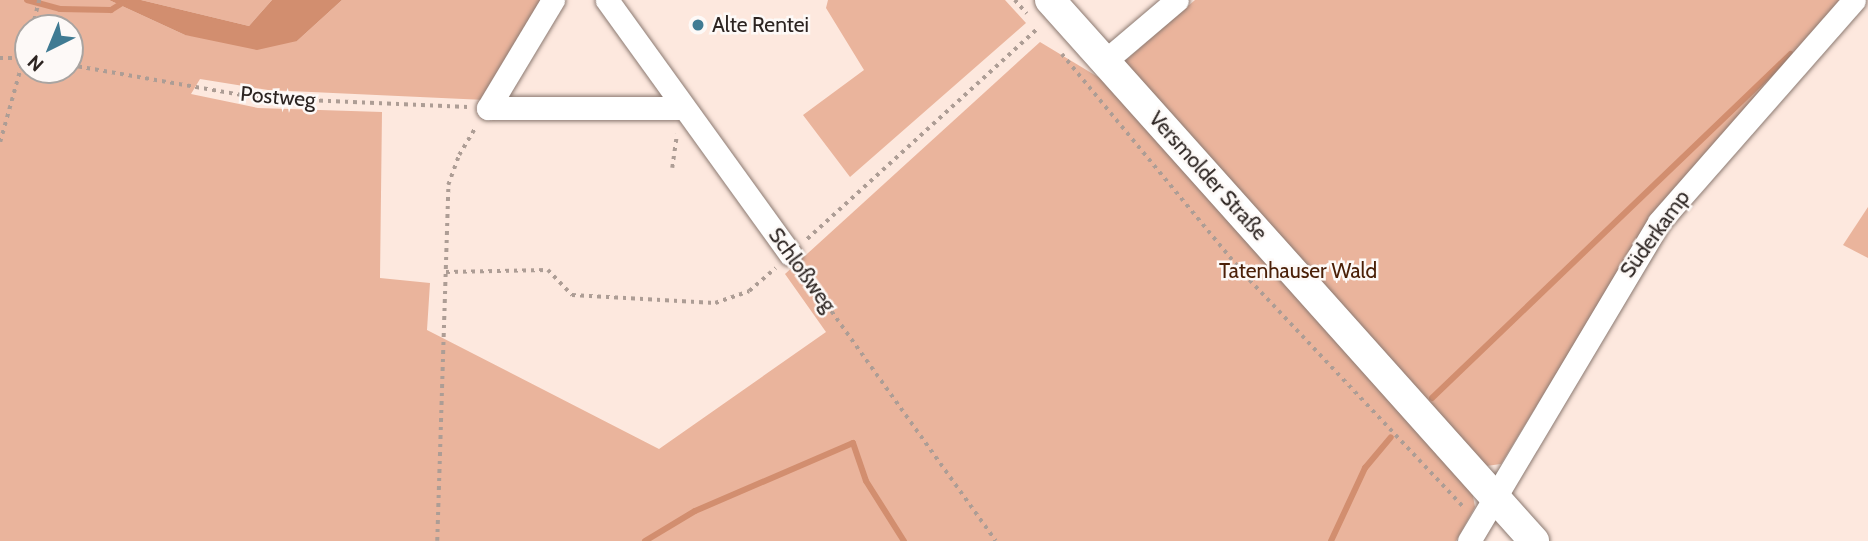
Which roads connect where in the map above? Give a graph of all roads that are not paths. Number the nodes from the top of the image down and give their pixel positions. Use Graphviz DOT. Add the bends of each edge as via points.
graph roads {
  1 [pos="553,0"];
  2 [pos="607,0"];
  3 [pos="1177,0"];
  4 [pos="1854,0"];
  5 [pos="1044,13"];
  6 [pos="1105,61"];
  7 [pos="681,108"];
  8 [pos="790,254"];
  9 [pos="1493,495"];
  10 [pos="1474,532"];
  11 [pos="1534,541"];
  1 -- 7 [label="street" via="488,107"];
  2 -- 7 [label="street, Schloßweg"];
  3 -- 6 [label="street"];
  4 -- 9 [label="street, Süderkamp" via="1659,222"];
  5 -- 6 [label="main road, Versmolder Straße"];
  6 -- 9 [label="main road, Versmolder Straße"];
  7 -- 8 [label="street, Schloßweg"];
  9 -- 10 [label="street, Süderkamp"];
  9 -- 11 [label="main road, Versmolder Straße"];
}
